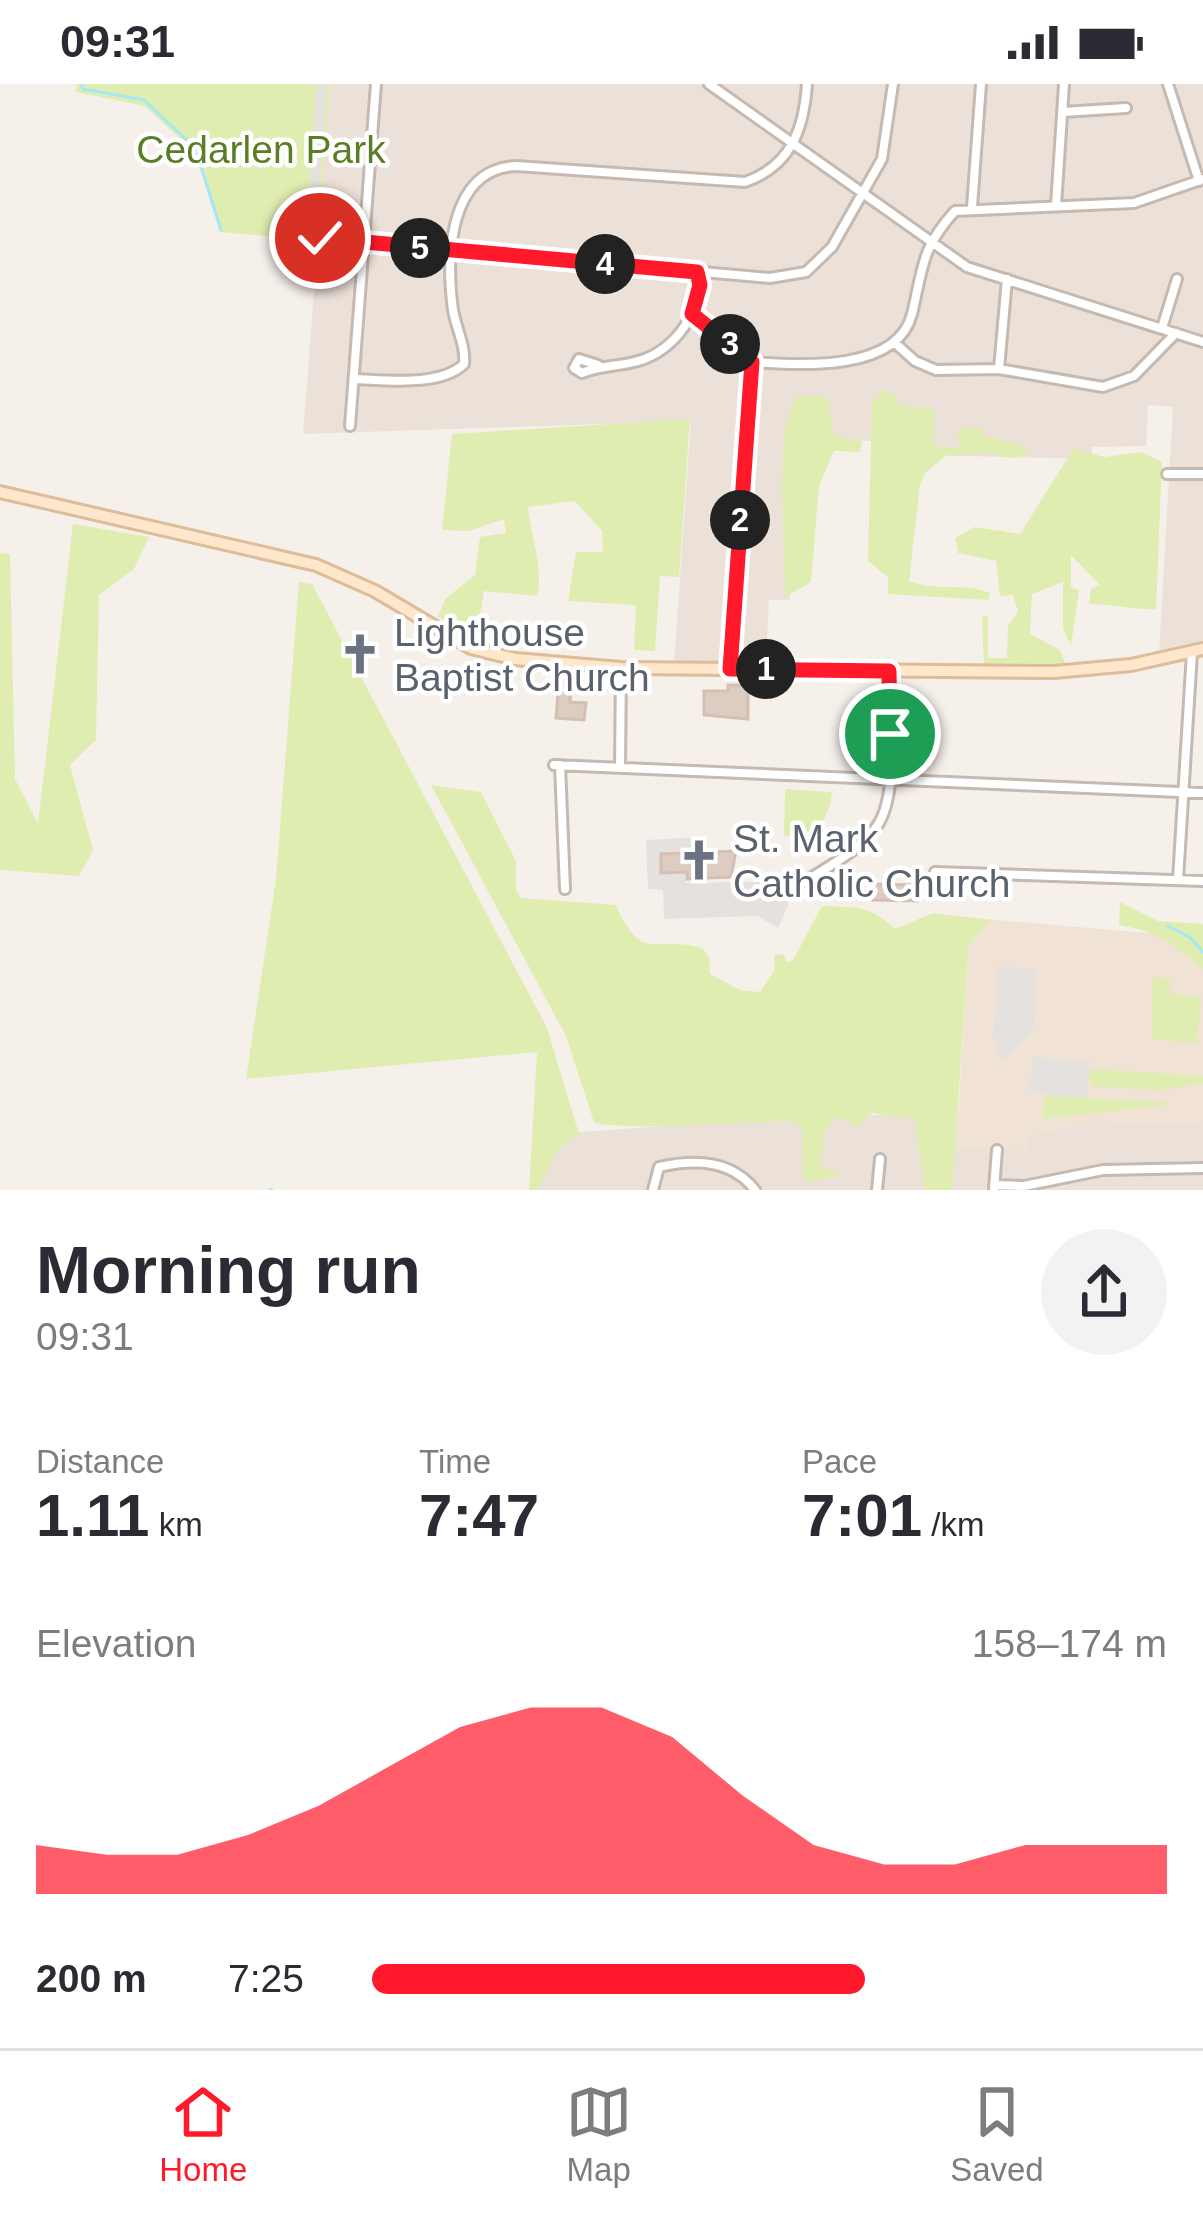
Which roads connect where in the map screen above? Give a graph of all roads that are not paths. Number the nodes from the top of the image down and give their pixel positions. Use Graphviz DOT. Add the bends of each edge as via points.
graph roads {
  1 [pos="376,84"];
  2 [pos="709,84"];
  3 [pos="807,84"];
  4 [pos="893,84"];
  5 [pos="981,84"];
  6 [pos="1064,84"];
  7 [pos="1168,84"];
  8 [pos="1126,108"];
  9 [pos="1063,112"];
  10 [pos="793,144"];
  11 [pos="1201,180"];
  12 [pos="861,193"];
  13 [pos="1056,206"];
  14 [pos="972,208"];
  15 [pos="320,238"];
  16 [pos="364,243"];
  17 [pos="930,243"];
  18 [pos="454,251"];
  19 [pos="697,272"];
  20 [pos="1007,279"];
  21 [pos="1177,279"];
  22 [pos="692,314"];
  23 [pos="1162,328"];
  24 [pos="1176,333"];
  25 [pos="1203,342"];
  26 [pos="895,343"];
  27 [pos="752,362"];
  28 [pos="598,365"];
  29 [pos="999,369"];
  30 [pos="355,379"];
  31 [pos="350,426"];
  32 [pos="1167,474"];
  33 [pos="1203,474"];
  34 [pos="0,492"];
  35 [pos="1197,650"];
  36 [pos="621,668"];
  37 [pos="730,669"];
  38 [pos="889,671"];
  39 [pos="620,768"];
  40 [pos="889,781"];
  41 [pos="1183,792"];
  42 [pos="1203,793"];
  43 [pos="934,872"];
  44 [pos="1178,880"];
  45 [pos="1203,881"];
  46 [pos="804,882"];
  47 [pos="565,889"];
  48 [pos="997,1150"];
  49 [pos="880,1159"];
  50 [pos="1203,1168"];
  51 [pos="994,1188"];
  52 [pos="653,1190"];
  53 [pos="754,1190"];
  54 [pos="877,1190"];
  1 -- 16 [label="street"];
  2 -- 10 [label="street"];
  3 -- 10 [label="street"];
  4 -- 12 [label="street" via="885,150"];
  5 -- 14 [label="street"];
  6 -- 9 [label="street"];
  7 -- 11 [label="street"];
  8 -- 9 [label="street"];
  9 -- 13 [label="street"];
  10 -- 12 [label="street"];
  10 -- 18 [label="street" via="769,170 736,184 499,168 463,198"];
  11 -- 13 [label="street" via="1134,203"];
  12 -- 17 [label="street"];
  12 -- 19 [label="street" via="827,255 806,272"];
  13 -- 14 [label="street"];
  14 -- 17 [label="street" via="956,211"];
  15 -- 16 [label="street"];
  16 -- 18 [label="street"];
  16 -- 30 [label="street"];
  17 -- 20 [label="street" via="967,267"];
  17 -- 26 [label="street" via="912,314"];
  18 -- 19 [label="street"];
  18 -- 30 [label="street" via="461,369"];
  19 -- 22 [label="street"];
  20 -- 23 [label="street"];
  20 -- 29 [label="street"];
  21 -- 23 [label="street"];
  22 -- 27 [label="street"];
  22 -- 28 [label="street" via="654,355"];
  23 -- 24 [label="street"];
  24 -- 25 [label="street"];
  24 -- 29 [label="street" via="1134,376 1110,386"];
  26 -- 27 [label="street" via="860,359"];
  26 -- 29 [label="street" via="936,370"];
  27 -- 37 [label="street"];
  30 -- 31 [label="street"];
  32 -- 33 [label="street"];
  34 -- 36 [label="main road" via="299,560 489,654"];
  35 -- 38 [label="main road" via="1081,671"];
  35 -- 41 [label="street"];
  36 -- 37 [label="main road"];
  36 -- 39 [label="street"];
  37 -- 38 [label="main road"];
  38 -- 40 [label="street"];
  39 -- 40 [label="street"];
  39 -- 47 [label="street" via="557,765"];
  40 -- 41 [label="street"];
  40 -- 46 [label="street" via="873,830"];
  41 -- 42 [label="street"];
  41 -- 44 [label="street"];
  43 -- 44 [label="street"];
  44 -- 45 [label="street"];
  48 -- 51 [label="street"];
  49 -- 54 [label="street"];
  50 -- 51 [label="street" via="1102,1170"];
  52 -- 53 [label="street" via="663,1167 720,1165"];
}
